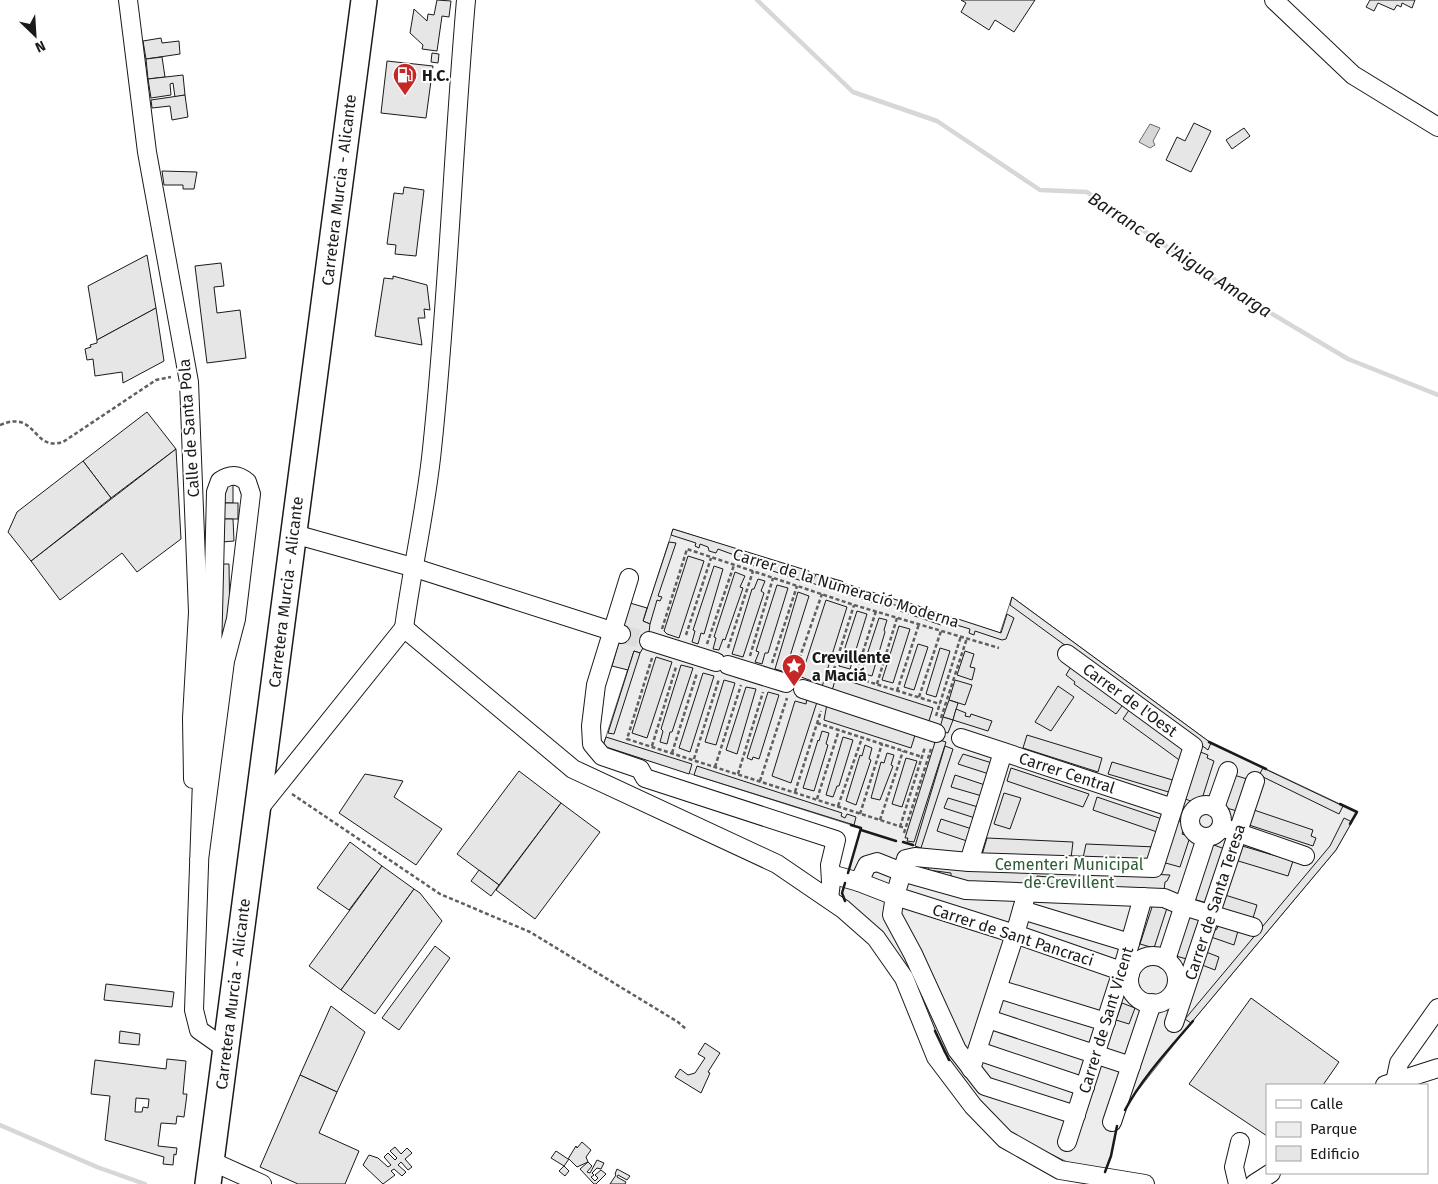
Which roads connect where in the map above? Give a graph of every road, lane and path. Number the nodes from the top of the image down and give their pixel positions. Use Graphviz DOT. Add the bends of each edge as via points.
graph roads {
  1 [pos="128,0"];
  2 [pos="364,0"];
  3 [pos="466,0"];
  4 [pos="1274,0"];
  5 [pos="1438,127"];
  6 [pos="189,382"];
  7 [pos="0,425"];
  8 [pos="294,534"];
  9 [pos="687,549"];
  10 [pos="412,568"];
  11 [pos="753,571"];
  12 [pos="629,578"];
  13 [pos="822,594"];
  14 [pos="876,611"];
  15 [pos="897,618"];
  16 [pos="919,624"];
  17 [pos="404,628"];
  18 [pos="942,631"];
  19 [pos="617,633"];
  20 [pos="649,641"];
  21 [pos="999,648"];
  22 [pos="1067,654"];
  23 [pos="723,664"];
  24 [pos="834,671"];
  25 [pos="855,677"];
  26 [pos="877,684"];
  27 [pos="792,686"];
  28 [pos="897,691"];
  29 [pos="919,698"];
  30 [pos="940,704"];
  31 [pos="817,723"];
  32 [pos="839,730"];
  33 [pos="936,733"];
  34 [pos="627,738"];
  35 [pos="862,738"];
  36 [pos="961,738"];
  37 [pos="882,744"];
  38 [pos="903,751"];
  39 [pos="1002,752"];
  40 [pos="922,757"];
  41 [pos="694,760"];
  42 [pos="1228,771"];
  43 [pos="760,781"];
  44 [pos="1255,781"];
  45 [pos="279,785"];
  46 [pos="817,799"];
  47 [pos="838,806"];
  48 [pos="1173,808"];
  49 [pos="1215,808"];
  50 [pos="257,811"];
  51 [pos="860,814"];
  52 [pos="880,820"];
  53 [pos="906,828"];
  54 [pos="1230,829"];
  55 [pos="1206,838"];
  56 [pos="1304,856"];
  57 [pos="199,860"];
  58 [pos="969,862"];
  59 [pos="902,872"];
  60 [pos="831,874"];
  61 [pos="859,882"];
  62 [pos="1027,892"];
  63 [pos="895,896"];
  64 [pos="1142,897"];
  65 [pos="829,899"];
  66 [pos="1183,906"];
  67 [pos="1022,910"];
  68 [pos="1211,914"];
  69 [pos="1253,927"];
  70 [pos="1015,934"];
  71 [pos="1130,943"];
  72 [pos="1166,960"];
  73 [pos="1126,972"];
  74 [pos="1182,984"];
  75 [pos="998,989"];
  76 [pos="1152,1003"];
  77 [pos="1438,1008"];
  78 [pos="988,1020"];
  79 [pos="1106,1022"];
  80 [pos="1174,1024"];
  81 [pos="687,1030"];
  82 [pos="226,1049"];
  83 [pos="978,1051"];
  84 [pos="1095,1054"];
  85 [pos="1131,1066"];
  86 [pos="1438,1068"];
  87 [pos="971,1069"];
  88 [pos="1390,1084"];
  89 [pos="1085,1086"];
  90 [pos="1076,1115"];
  91 [pos="1112,1122"];
  92 [pos="1068,1142"];
  93 [pos="1240,1142"];
  94 [pos="210,1172"];
  95 [pos="1269,1174"];
  96 [pos="262,1184"];
  97 [pos="1139,1184"];
  98 [pos="1238,1184"];
  99 [pos="1254,1184"];
  1 -- 6 [label="street, Calle de Santa Pola" via="147,152"];
  2 -- 8 [label="highway, Carretera Murcia - Alicante"];
  3 -- 10 [label="street" via="440,371 423,519"];
  4 -- 5 [label="street" via="1353,75"];
  6 -- 7 [label="path" via="167,377 156,380 63,442 55,444 42,440 19,421"];
  6 -- 57 [label="street, Calle de Santa Pola" via="198,612 192,763"];
  8 -- 10 [label="street"];
  8 -- 50 [label="highway, Carretera Murcia - Alicante"];
  9 -- 11 [label="path, Carrer de la Numeració Moderna"];
  10 -- 17 [label="street"];
  10 -- 19 [label="street"];
  11 -- 13 [label="path, Carrer de la Numeració Moderna"];
  11 -- 23 [label="path"];
  12 -- 19 [label="street"];
  13 -- 14 [label="path, Carrer de la Numeració Moderna"];
  13 -- 27 [label="path"];
  14 -- 15 [label="path, Carrer de la Numeració Moderna"];
  14 -- 25 [label="path"];
  15 -- 16 [label="path, Carrer de la Numeració Moderna"];
  15 -- 26 [label="path"];
  16 -- 18 [label="path, Carrer de la Numeració Moderna"];
  16 -- 28 [label="path"];
  17 -- 45 [label="street"];
  17 -- 65 [label="street" via="573,769 777,864"];
  18 -- 21 [label="path, Carrer de la Numeració Moderna"];
  18 -- 29 [label="path"];
  19 -- 60 [label="street" via="596,685 592,744 602,756 640,769 645,778 836,840"];
  20 -- 23 [label="street"];
  22 -- 48 [label="street, Carrer de l'Oest" via="1193,746"];
  23 -- 27 [label="street"];
  23 -- 41 [label="path"];
  24 -- 25 [label="path"];
  25 -- 26 [label="path"];
  26 -- 28 [label="path"];
  27 -- 33 [label="street"];
  27 -- 43 [label="path"];
  28 -- 29 [label="path"];
  29 -- 30 [label="path"];
  31 -- 32 [label="path"];
  32 -- 35 [label="path"];
  32 -- 46 [label="path"];
  34 -- 41 [label="path"];
  35 -- 37 [label="path"];
  35 -- 47 [label="path"];
  36 -- 39 [label="street, Carrer Central"];
  37 -- 38 [label="path"];
  37 -- 51 [label="path"];
  38 -- 40 [label="path"];
  38 -- 52 [label="path"];
  39 -- 48 [label="street, Carrer Central"];
  39 -- 58 [label="street"];
  41 -- 43 [label="path"];
  42 -- 49 [label="street"];
  43 -- 46 [label="path"];
  44 -- 54 [label="street, Carrer de Santa Teresa"];
  45 -- 50 [label="street"];
  45 -- 81 [label="path" via="440,894 530,932"];
  46 -- 47 [label="path"];
  47 -- 51 [label="path"];
  48 -- 58 [label="street" via="1154,868"];
  49 -- 54 [label="street"];
  49 -- 55 [label="street" via="1200,806 1190,819 1192,830"];
  50 -- 82 [label="highway, Carretera Murcia - Alicante"];
  51 -- 52 [label="path"];
  52 -- 53 [label="path"];
  54 -- 55 [label="street"];
  54 -- 56 [label="street"];
  54 -- 68 [label="street, Carrer de Santa Teresa"];
  55 -- 66 [label="street"];
  57 -- 57 [label="street" via="251,494 247,482 237,476 220,481 216,492 212,655"];
  57 -- 82 [label="street" via="194,1010 199,1030"];
  58 -- 59 [label="street" via="915,857 906,859"];
  59 -- 61 [label="street" via="877,862 867,865"];
  59 -- 62 [label="street" via="966,890"];
  59 -- 63 [label="street"];
  60 -- 61 [label="street, Carrer de Sant Pancraci"];
  60 -- 65 [label="street"];
  61 -- 63 [label="street, Carrer de Sant Pancraci"];
  62 -- 64 [label="street"];
  62 -- 67 [label="street"];
  63 -- 70 [label="street, Carrer de Sant Pancraci"];
  63 -- 87 [label="street" via="892,915 957,1050"];
  64 -- 66 [label="street" via="1164,898"];
  64 -- 71 [label="street, Carrer de Sant Vicent"];
  65 -- 97 [label="street" via="876,938 904,978 936,1057 973,1106 1005,1139 1060,1170"];
  66 -- 68 [label="street"];
  66 -- 72 [label="street"];
  67 -- 70 [label="street"];
  67 -- 71 [label="street"];
  68 -- 69 [label="street"];
  68 -- 74 [label="street, Carrer de Santa Teresa"];
  70 -- 73 [label="street, Carrer de Sant Pancraci"];
  70 -- 75 [label="street"];
  71 -- 73 [label="street, Carrer de Sant Vicent"];
  72 -- 73 [label="street" via="1147,957"];
  72 -- 74 [label="street"];
  73 -- 76 [label="street" via="1135,995"];
  73 -- 79 [label="street, Carrer de Sant Vicent"];
  74 -- 76 [label="street" via="1164,1001"];
  74 -- 80 [label="street, Carrer de Santa Teresa"];
  75 -- 78 [label="street"];
  75 -- 79 [label="street"];
  76 -- 85 [label="street"];
  77 -- 88 [label="street" via="1399,1063"];
  78 -- 83 [label="street"];
  78 -- 84 [label="street"];
  79 -- 84 [label="street, Carrer de Sant Vicent"];
  82 -- 94 [label="highway, Carretera Murcia - Alicante"];
  83 -- 87 [label="street"];
  83 -- 89 [label="street"];
  84 -- 85 [label="street"];
  84 -- 89 [label="street, Carrer de Sant Vicent"];
  85 -- 91 [label="street"];
  86 -- 88 [label="street"];
  87 -- 90 [label="street" via="985,1086"];
  89 -- 90 [label="street, Carrer de Sant Vicent"];
  90 -- 92 [label="street, Carrer de Sant Vicent"];
  93 -- 98 [label="street" via="1234,1167"];
  94 -- 96 [label="street"];
  95 -- 99 [label="street"];
}
